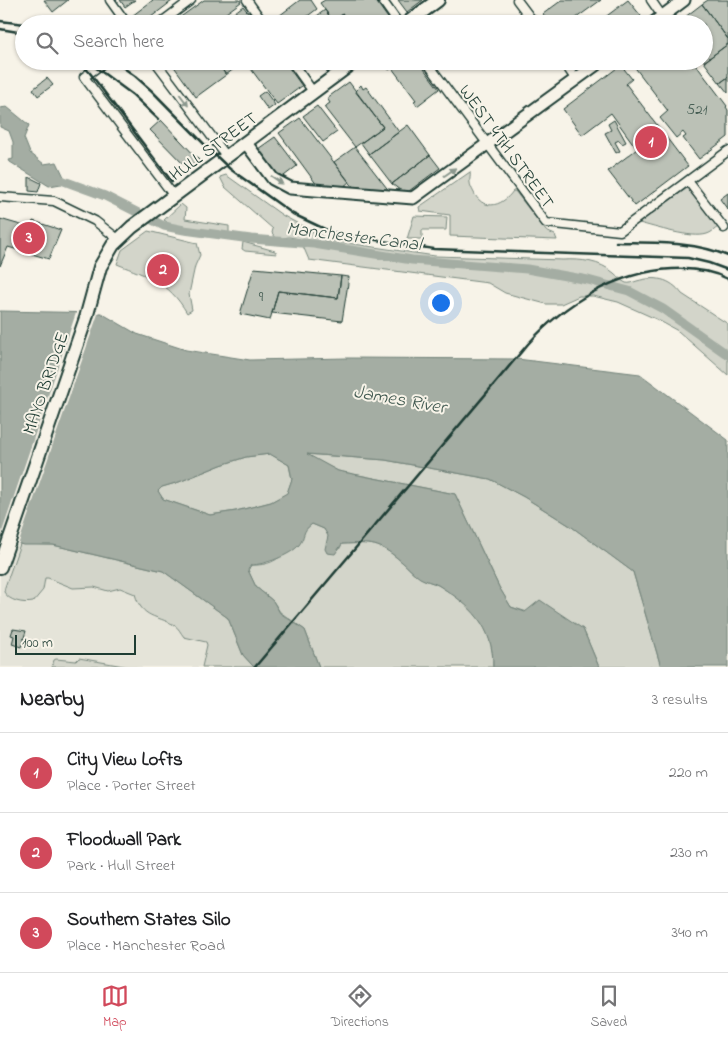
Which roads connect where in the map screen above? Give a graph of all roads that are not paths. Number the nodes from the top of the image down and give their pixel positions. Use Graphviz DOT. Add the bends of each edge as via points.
graph roads {
  1 [pos="110,0"];
  2 [pos="191,0"];
  3 [pos="246,0"];
  4 [pos="382,0"];
  5 [pos="438,0"];
  6 [pos="517,0"];
  7 [pos="651,0"];
  8 [pos="684,0"];
  9 [pos="121,15"];
  10 [pos="171,15"];
  11 [pos="257,15"];
  12 [pos="393,15"];
  13 [pos="418,15"];
  14 [pos="528,15"];
  15 [pos="661,15"];
  16 [pos="663,15"];
  17 [pos="94,70"];
  18 [pos="162,70"];
  19 [pos="298,70"];
  20 [pos="344,70"];
  21 [pos="433,70"];
  22 [pos="569,70"];
  23 [pos="589,70"];
  24 [pos="576,80"];
  25 [pos="314,92"];
  26 [pos="246,143"];
  27 [pos="487,145"];
  28 [pos="728,151"];
  29 [pos="227,156"];
  30 [pos="688,181"];
  31 [pos="174,196"];
  32 [pos="0,197"];
  33 [pos="724,228"];
  34 [pos="118,239"];
  35 [pos="100,267"];
  36 [pos="0,567"];
  1 -- 9 [label="street"];
  2 -- 10 [label="street"];
  3 -- 11 [label="street"];
  4 -- 12 [label="street"];
  5 -- 13 [label="main road"];
  6 -- 14 [label="street"];
  7 -- 15 [label="street"];
  8 -- 16 [label="street"];
  17 -- 31 [label="street" via="84,77"];
  18 -- 29 [label="street, one-way"];
  19 -- 25 [label="street"];
  20 -- 25 [label="main road, HULL STREET"];
  21 -- 27 [label="street, WEST 4TH STREET"];
  22 -- 24 [label="street"];
  23 -- 24 [label="street"];
  24 -- 27 [label="street"];
  25 -- 26 [label="main road, HULL STREET"];
  26 -- 27 [label="street, one-way" via="273,179 290,188 413,198"];
  26 -- 29 [label="main road, HULL STREET"];
  27 -- 30 [label="street, WEST 4TH STREET" via="546,224 620,231"];
  28 -- 30 [label="street"];
  29 -- 31 [label="main road, HULL STREET"];
  30 -- 33 [label="street"];
  31 -- 34 [label="main road, HULL STREET"];
  32 -- 34 [label="street" via="54,201 95,221"];
  34 -- 35 [label="main road, HULL STREET"];
  35 -- 36 [label="main road, MAYO BRIDGE" via="86,318"];
}
